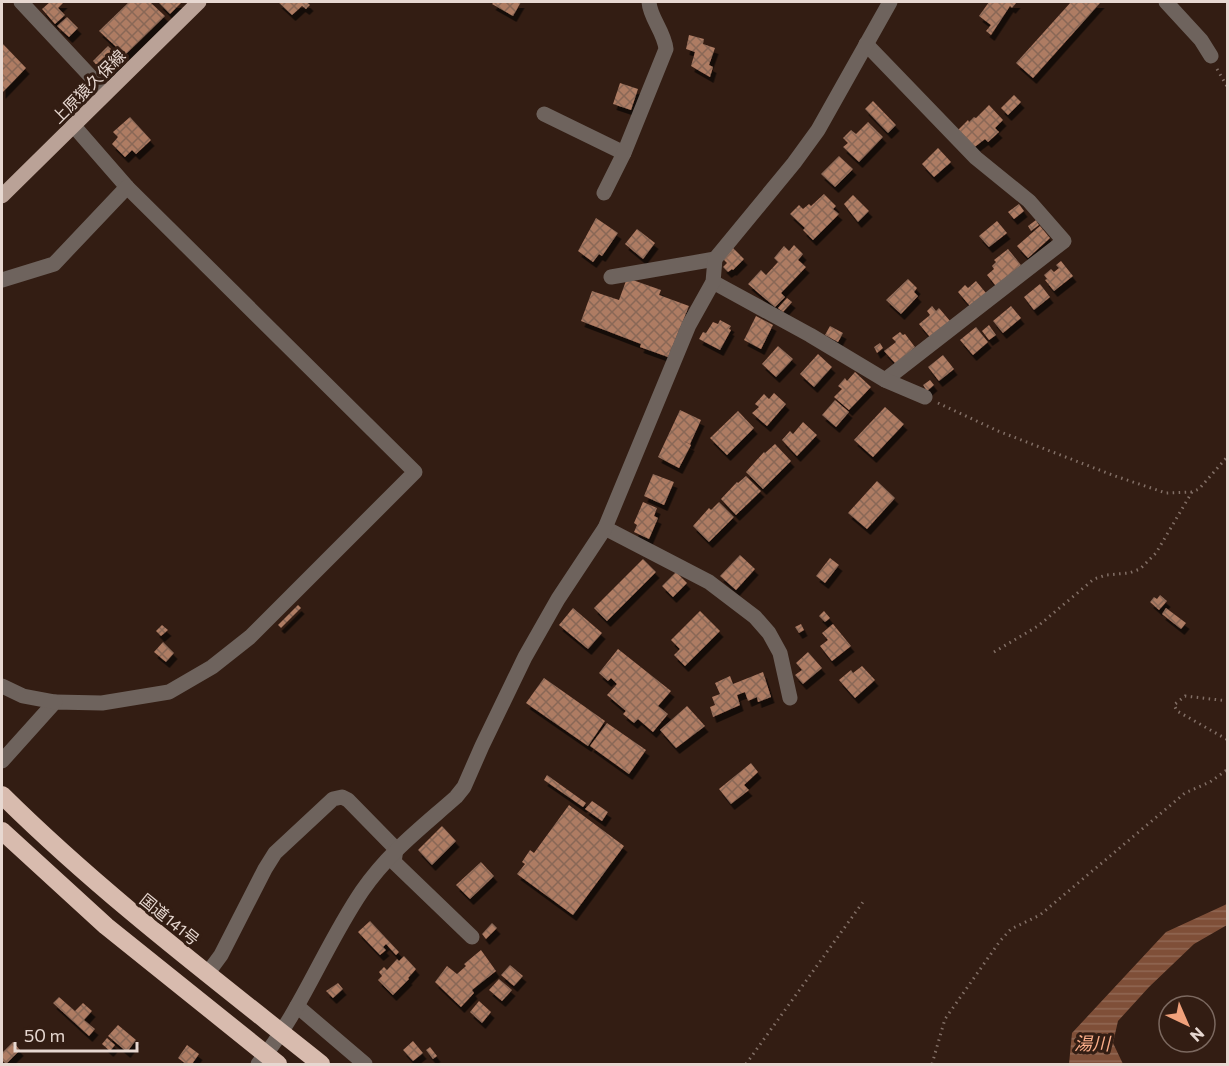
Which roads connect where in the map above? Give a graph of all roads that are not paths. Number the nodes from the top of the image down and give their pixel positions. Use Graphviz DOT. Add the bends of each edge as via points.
graph roads {
  1 [pos="21,2"];
  2 [pos="199,2"];
  3 [pos="650,2"];
  4 [pos="890,2"];
  5 [pos="1166,2"];
  6 [pos="866,44"];
  7 [pos="1211,57"];
  8 [pos="106,93"];
  9 [pos="544,114"];
  10 [pos="73,125"];
  11 [pos="624,153"];
  12 [pos="128,187"];
  13 [pos="604,193"];
  14 [pos="2,196"];
  15 [pos="715,259"];
  16 [pos="611,277"];
  17 [pos="2,280"];
  18 [pos="713,282"];
  19 [pos="885,380"];
  20 [pos="925,397"];
  21 [pos="605,528"];
  22 [pos="2,686"];
  23 [pos="790,698"];
  24 [pos="55,702"];
  25 [pos="2,761"];
  26 [pos="2,795"];
  27 [pos="2,831"];
  28 [pos="396,849"];
  29 [pos="472,938"];
  30 [pos="207,974"];
  31 [pos="297,1006"];
  32 [pos="282,1033"];
  33 [pos="267,1062"];
  34 [pos="321,1065"];
  35 [pos="364,1065"];
  1 -- 8 [label="street"];
  2 -- 8 [label="main road, 上原猿久保線"];
  3 -- 11 [label="street" via="666,49"];
  4 -- 6 [label="street"];
  5 -- 7 [label="street" via="1201,40"];
  6 -- 15 [label="street" via="795,163"];
  6 -- 19 [label="street" via="976,158 1029,201 1064,241"];
  8 -- 10 [label="main road, 上原猿久保線"];
  9 -- 11 [label="street"];
  10 -- 12 [label="street"];
  10 -- 14 [label="main road, 上原猿久保線"];
  11 -- 13 [label="street"];
  12 -- 17 [label="street" via="54,264"];
  12 -- 24 [label="street" via="415,472 250,637 212,667 169,692 102,703"];
  15 -- 16 [label="street"];
  15 -- 18 [label="street"];
  18 -- 19 [label="street"];
  18 -- 21 [label="street" via="689,325"];
  19 -- 20 [label="street"];
  21 -- 23 [label="street" via="709,582 754,616 780,653"];
  21 -- 28 [label="street" via="525,657 464,788"];
  22 -- 24 [label="street" via="22,696"];
  24 -- 25 [label="street"];
  26 -- 30 [label="highway, 国道141号" via="44,838"];
  27 -- 33 [label="highway" via="106,926"];
  28 -- 29 [label="street" via="394,862"];
  28 -- 30 [label="street" via="348,800 333,799 275,853"];
  28 -- 31 [label="street" via="361,893"];
  30 -- 32 [label="highway, 国道141号"];
  31 -- 32 [label="street"];
  31 -- 35 [label="street"];
  32 -- 33 [label="street"];
  32 -- 34 [label="highway, 国道141号"];
}
